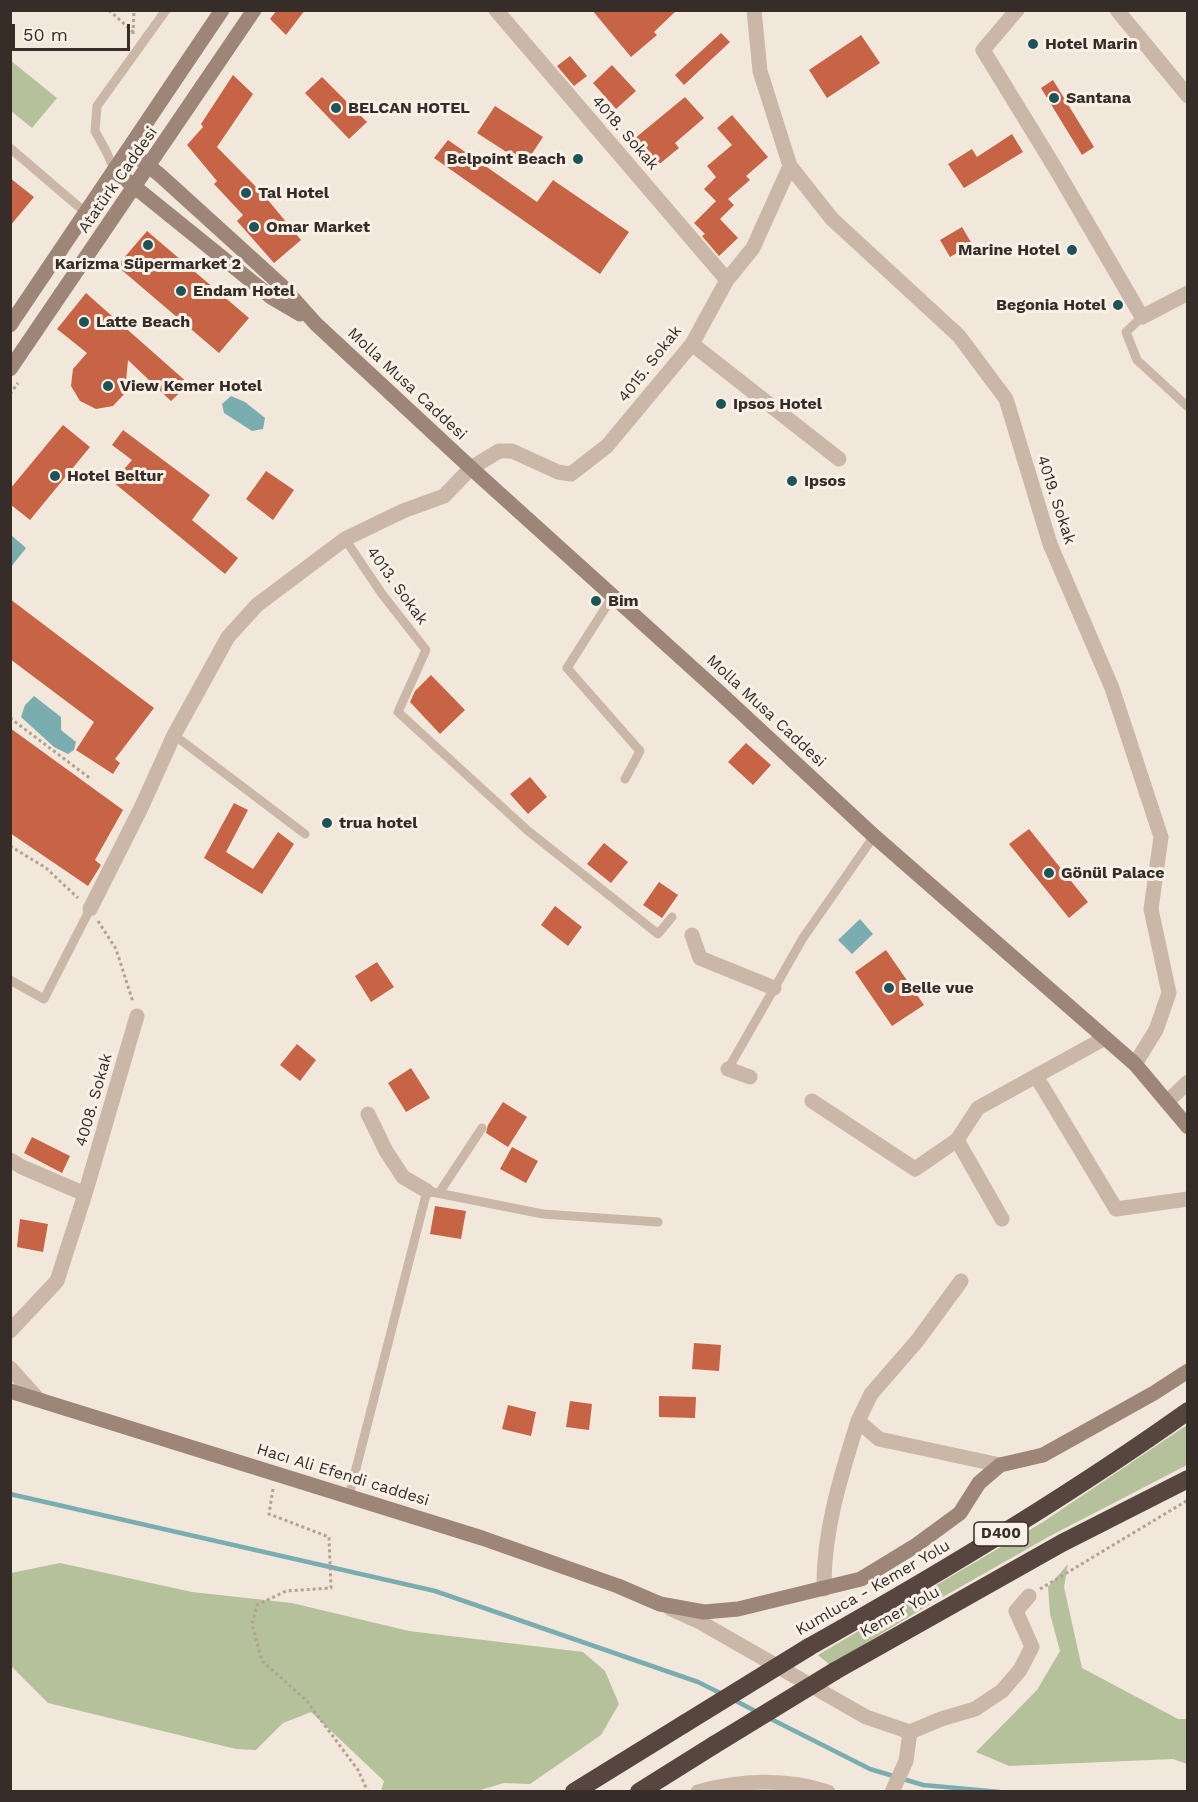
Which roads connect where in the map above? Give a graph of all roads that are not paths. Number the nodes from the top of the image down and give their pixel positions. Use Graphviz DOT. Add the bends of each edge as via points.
graph roads {
  1 [pos="166,10"];
  2 [pos="222,10"];
  3 [pos="254,10"];
  4 [pos="496,10"];
  5 [pos="754,10"];
  6 [pos="1017,10"];
  7 [pos="1117,10"];
  8 [pos="1188,96"];
  9 [pos="10,148"];
  10 [pos="106,150"];
  11 [pos="129,150"];
  12 [pos="790,166"];
  13 [pos="150,167"];
  14 [pos="115,171"];
  15 [pos="135,187"];
  16 [pos="86,213"];
  17 [pos="727,279"];
  18 [pos="1188,293"];
  19 [pos="1142,317"];
  20 [pos="316,324"];
  21 [pos="10,325"];
  22 [pos="692,344"];
  23 [pos="10,369"];
  24 [pos="1188,407"];
  25 [pos="838,459"];
  26 [pos="471,468"];
  27 [pos="345,539"];
  28 [pos="613,596"];
  29 [pos="174,735"];
  30 [pos="625,779"];
  31 [pos="305,834"];
  32 [pos="874,836"];
  33 [pos="90,909"];
  34 [pos="672,917"];
  35 [pos="692,935"];
  36 [pos="10,981"];
  37 [pos="774,988"];
  38 [pos="136,1016"];
  39 [pos="1105,1038"];
  40 [pos="1135,1064"];
  41 [pos="728,1069"];
  42 [pos="1036,1076"];
  43 [pos="750,1077"];
  44 [pos="1188,1082"];
  45 [pos="812,1101"];
  46 [pos="1167,1102"];
  47 [pos="368,1114"];
  48 [pos="1188,1127"];
  49 [pos="482,1128"];
  50 [pos="957,1140"];
  51 [pos="10,1160"];
  52 [pos="433,1192"];
  53 [pos="85,1194"];
  54 [pos="1188,1199"];
  55 [pos="1002,1220"];
  56 [pos="658,1222"];
  57 [pos="961,1281"];
  58 [pos="10,1331"];
  59 [pos="10,1368"];
  60 [pos="1188,1371"];
  61 [pos="10,1391"];
  62 [pos="38,1399"];
  63 [pos="1188,1411"];
  64 [pos="858,1421"];
  65 [pos="1000,1465"];
  66 [pos="1188,1479"];
  67 [pos="349,1496"];
  68 [pos="824,1589"];
  69 [pos="1029,1596"];
  70 [pos="660,1604"];
  71 [pos="910,1732"];
  72 [pos="574,1791"];
  73 [pos="639,1791"];
  74 [pos="698,1791"];
  75 [pos="828,1791"];
  76 [pos="892,1791"];
  1 -- 10 [label="lane" via="98,106 95,131"];
  2 -- 11 [label="street, Atatürk Caddesi"];
  3 -- 13 [label="street, Atatürk Caddesi"];
  4 -- 17 [label="street, 4018. Sokak"];
  5 -- 12 [label="street, 4019. Sokak" via="760,71"];
  6 -- 19 [label="street" via="983,50"];
  7 -- 8 [label="street"];
  9 -- 16 [label="lane"];
  10 -- 11 [label="lane"];
  10 -- 14 [label="lane"];
  11 -- 13 [label="street"];
  11 -- 14 [label="street, Atatürk Caddesi"];
  12 -- 17 [label="street, 4015. Sokak" via="753,248"];
  12 -- 40 [label="street, 4019. Sokak" via="832,219 959,336 1006,399 1050,544 1112,688 1161,837 1151,909 1168,993 1156,1029"];
  13 -- 15 [label="street, Atatürk Caddesi"];
  13 -- 20 [label="street" via="281,285"];
  14 -- 15 [label="street"];
  14 -- 16 [label="street, Atatürk Caddesi"];
  15 -- 20 [label="street" via="271,297"];
  15 -- 23 [label="street, Atatürk Caddesi"];
  16 -- 21 [label="street, Atatürk Caddesi"];
  17 -- 22 [label="street, 4015. Sokak"];
  18 -- 19 [label="street"];
  19 -- 24 [label="lane" via="1126,332 1137,360"];
  20 -- 26 [label="street, Molla Musa Caddesi"];
  22 -- 25 [label="street"];
  22 -- 26 [label="street, 4015. Sokak" via="607,446 571,474 512,451 499,451"];
  26 -- 27 [label="street" via="444,496"];
  26 -- 28 [label="street, Molla Musa Caddesi"];
  27 -- 29 [label="street" via="257,605 228,637"];
  27 -- 34 [label="lane, 4013. Sokak" via="426,650 398,712 527,830 658,934"];
  28 -- 30 [label="lane" via="567,668 640,751"];
  28 -- 32 [label="street, Molla Musa Caddesi"];
  29 -- 31 [label="lane"];
  29 -- 33 [label="street"];
  32 -- 37 [label="lane" via="803,938"];
  32 -- 39 [label="street, Molla Musa Caddesi"];
  33 -- 36 [label="lane" via="44,999"];
  35 -- 37 [label="street" via="700,958"];
  37 -- 41 [label="lane"];
  38 -- 53 [label="street, 4008. Sokak"];
  39 -- 40 [label="street, Molla Musa Caddesi"];
  39 -- 42 [label="street"];
  40 -- 46 [label="street, Molla Musa Caddesi"];
  41 -- 43 [label="street"];
  42 -- 50 [label="street" via="978,1108"];
  42 -- 54 [label="street" via="1116,1209"];
  44 -- 46 [label="street"];
  45 -- 50 [label="street" via="915,1168"];
  46 -- 48 [label="street, Molla Musa Caddesi"];
  47 -- 52 [label="street" via="403,1177"];
  49 -- 52 [label="lane"];
  50 -- 55 [label="street"];
  51 -- 53 [label="street"];
  52 -- 56 [label="lane" via="543,1214"];
  52 -- 67 [label="lane"];
  53 -- 58 [label="street, 4008. Sokak" via="57,1281"];
  57 -- 64 [label="street" via="871,1394"];
  59 -- 62 [label="street"];
  60 -- 65 [label="street" via="1043,1455"];
  61 -- 62 [label="street, Hacı Ali Efendi caddesi"];
  62 -- 67 [label="street, Hacı Ali Efendi caddesi"];
  63 -- 72 [label="highway, Kumluca - Kemer Yolu / D400, bridge" via="1035,1513"];
  64 -- 65 [label="street" via="879,1439"];
  64 -- 68 [label="street" via="830,1523 823,1564"];
  65 -- 68 [label="street, Hacı Ali Efendi caddesi" via="979,1483 960,1513 915,1546 861,1579"];
  66 -- 73 [label="highway, Kemer Yolu / D400, bridge" via="1052,1549 835,1671"];
  67 -- 70 [label="street, Hacı Ali Efendi caddesi" via="482,1538"];
  68 -- 70 [label="street, Hacı Ali Efendi caddesi" via="738,1609 704,1612"];
  69 -- 71 [label="street" via="1016,1611 1032,1647 1020,1670 1002,1691 975,1709"];
  70 -- 71 [label="street" via="700,1622 866,1718"];
  71 -- 76 [label="street" via="906,1761"];
  74 -- 75 [label="street" via="755,1781"];
}
